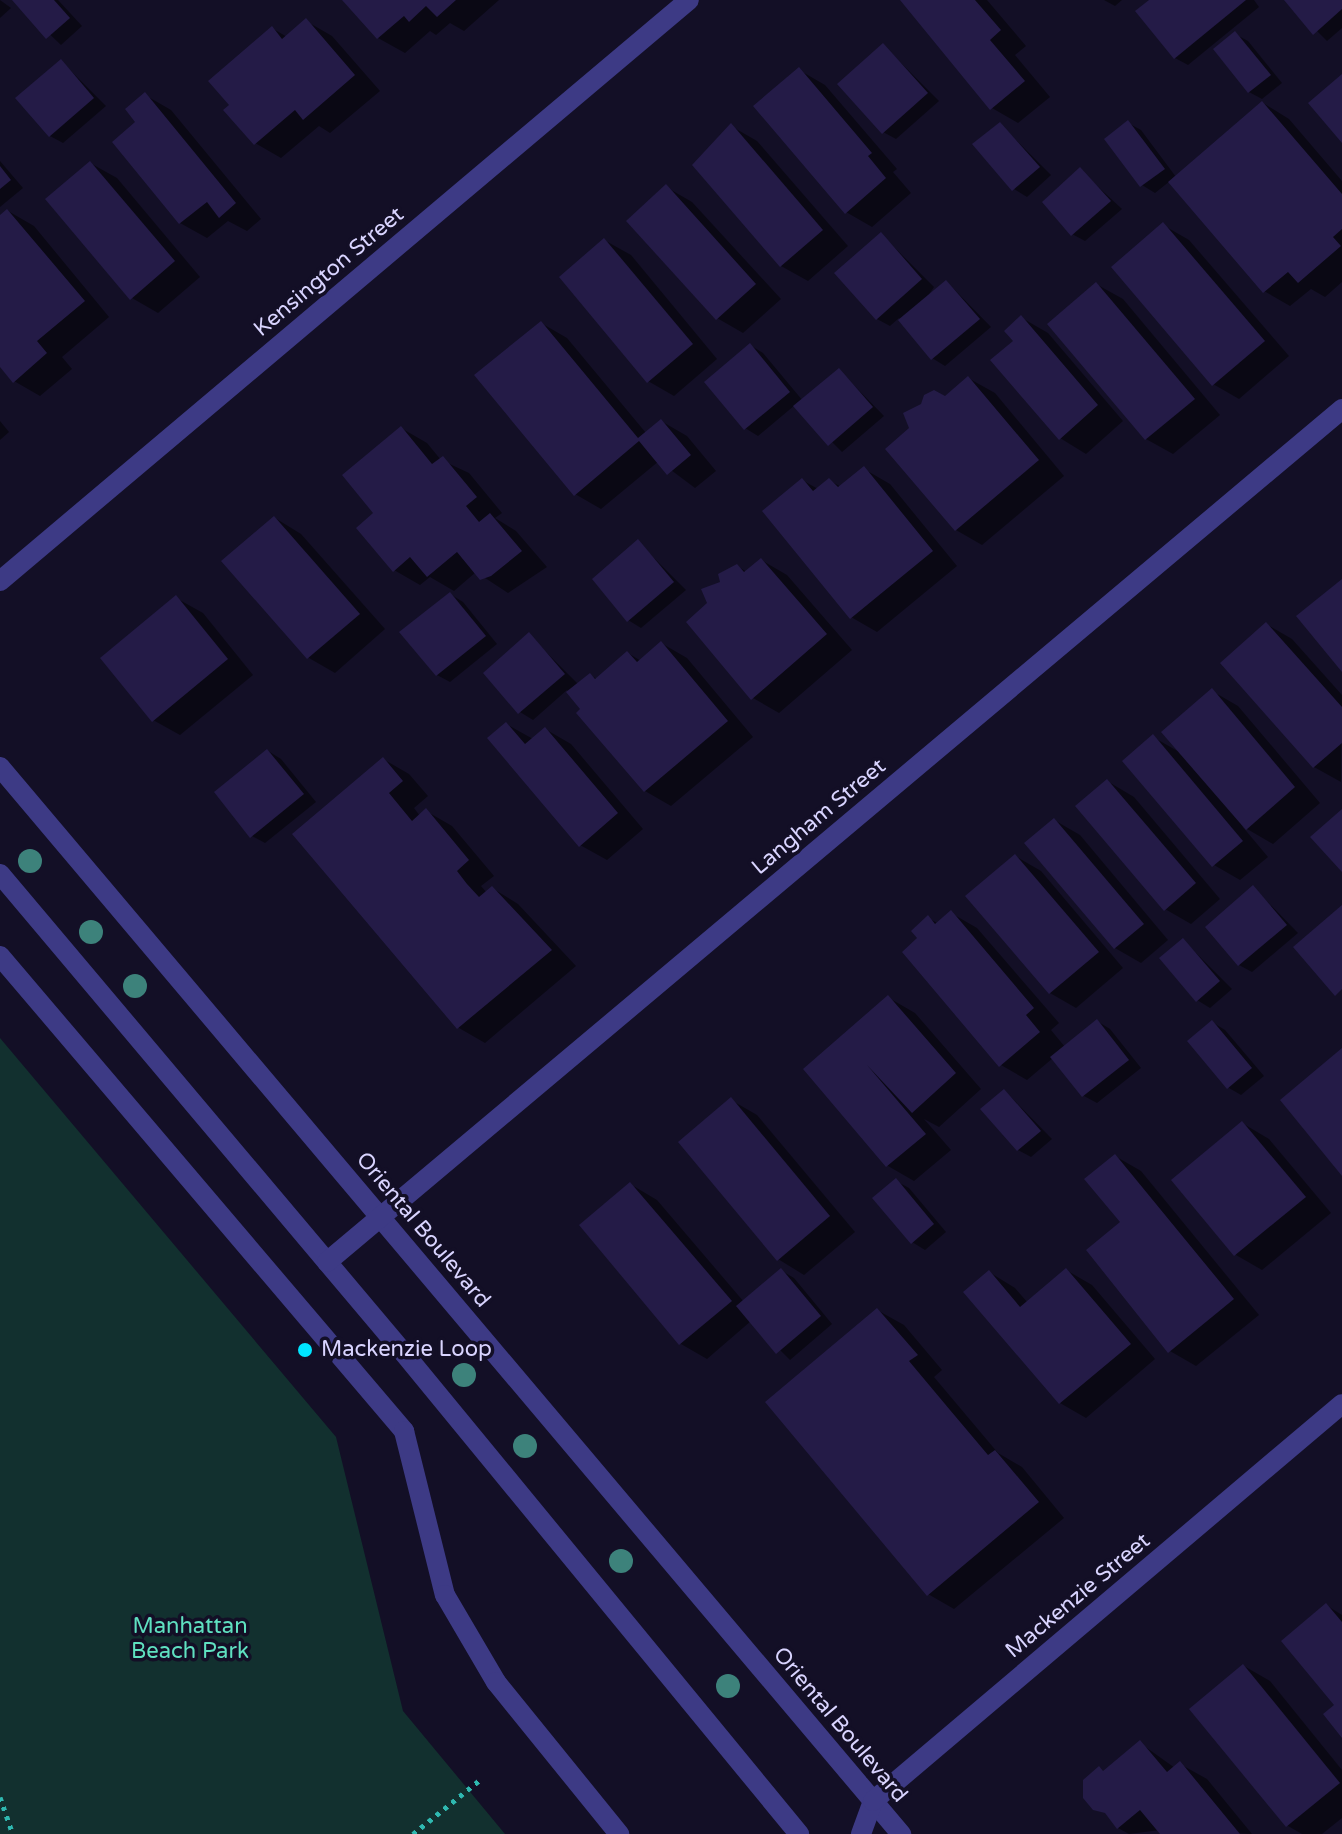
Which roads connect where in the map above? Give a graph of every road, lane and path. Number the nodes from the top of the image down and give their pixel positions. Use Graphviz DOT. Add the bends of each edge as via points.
graph roads {
  1 [pos="689,0"];
  2 [pos="1342,409"];
  3 [pos="0,581"];
  4 [pos="0,767"];
  5 [pos="0,874"];
  6 [pos="0,956"];
  7 [pos="381,1217"];
  8 [pos="327,1262"];
  9 [pos="1342,1404"];
  10 [pos="481,1779"];
  11 [pos="0,1797"];
  12 [pos="873,1801"];
  13 [pos="13,1834"];
  14 [pos="413,1834"];
  15 [pos="619,1834"];
  16 [pos="799,1834"];
  17 [pos="861,1834"];
  18 [pos="901,1834"];
  1 -- 3 [label="street, Kensington Street"];
  2 -- 7 [label="street, Langham Street"];
  4 -- 7 [label="street, Oriental Boulevard"];
  5 -- 8 [label="street"];
  6 -- 15 [label="street" via="404,1431 445,1595 496,1682"];
  7 -- 8 [label="street, Langham Street"];
  7 -- 12 [label="street, Oriental Boulevard"];
  8 -- 16 [label="street"];
  9 -- 12 [label="street, Mackenzie Street"];
  10 -- 14 [label="path"];
  11 -- 13 [label="path"];
  12 -- 17 [label="street, Mackenzie Street"];
  12 -- 18 [label="street, Oriental Boulevard"];
}
